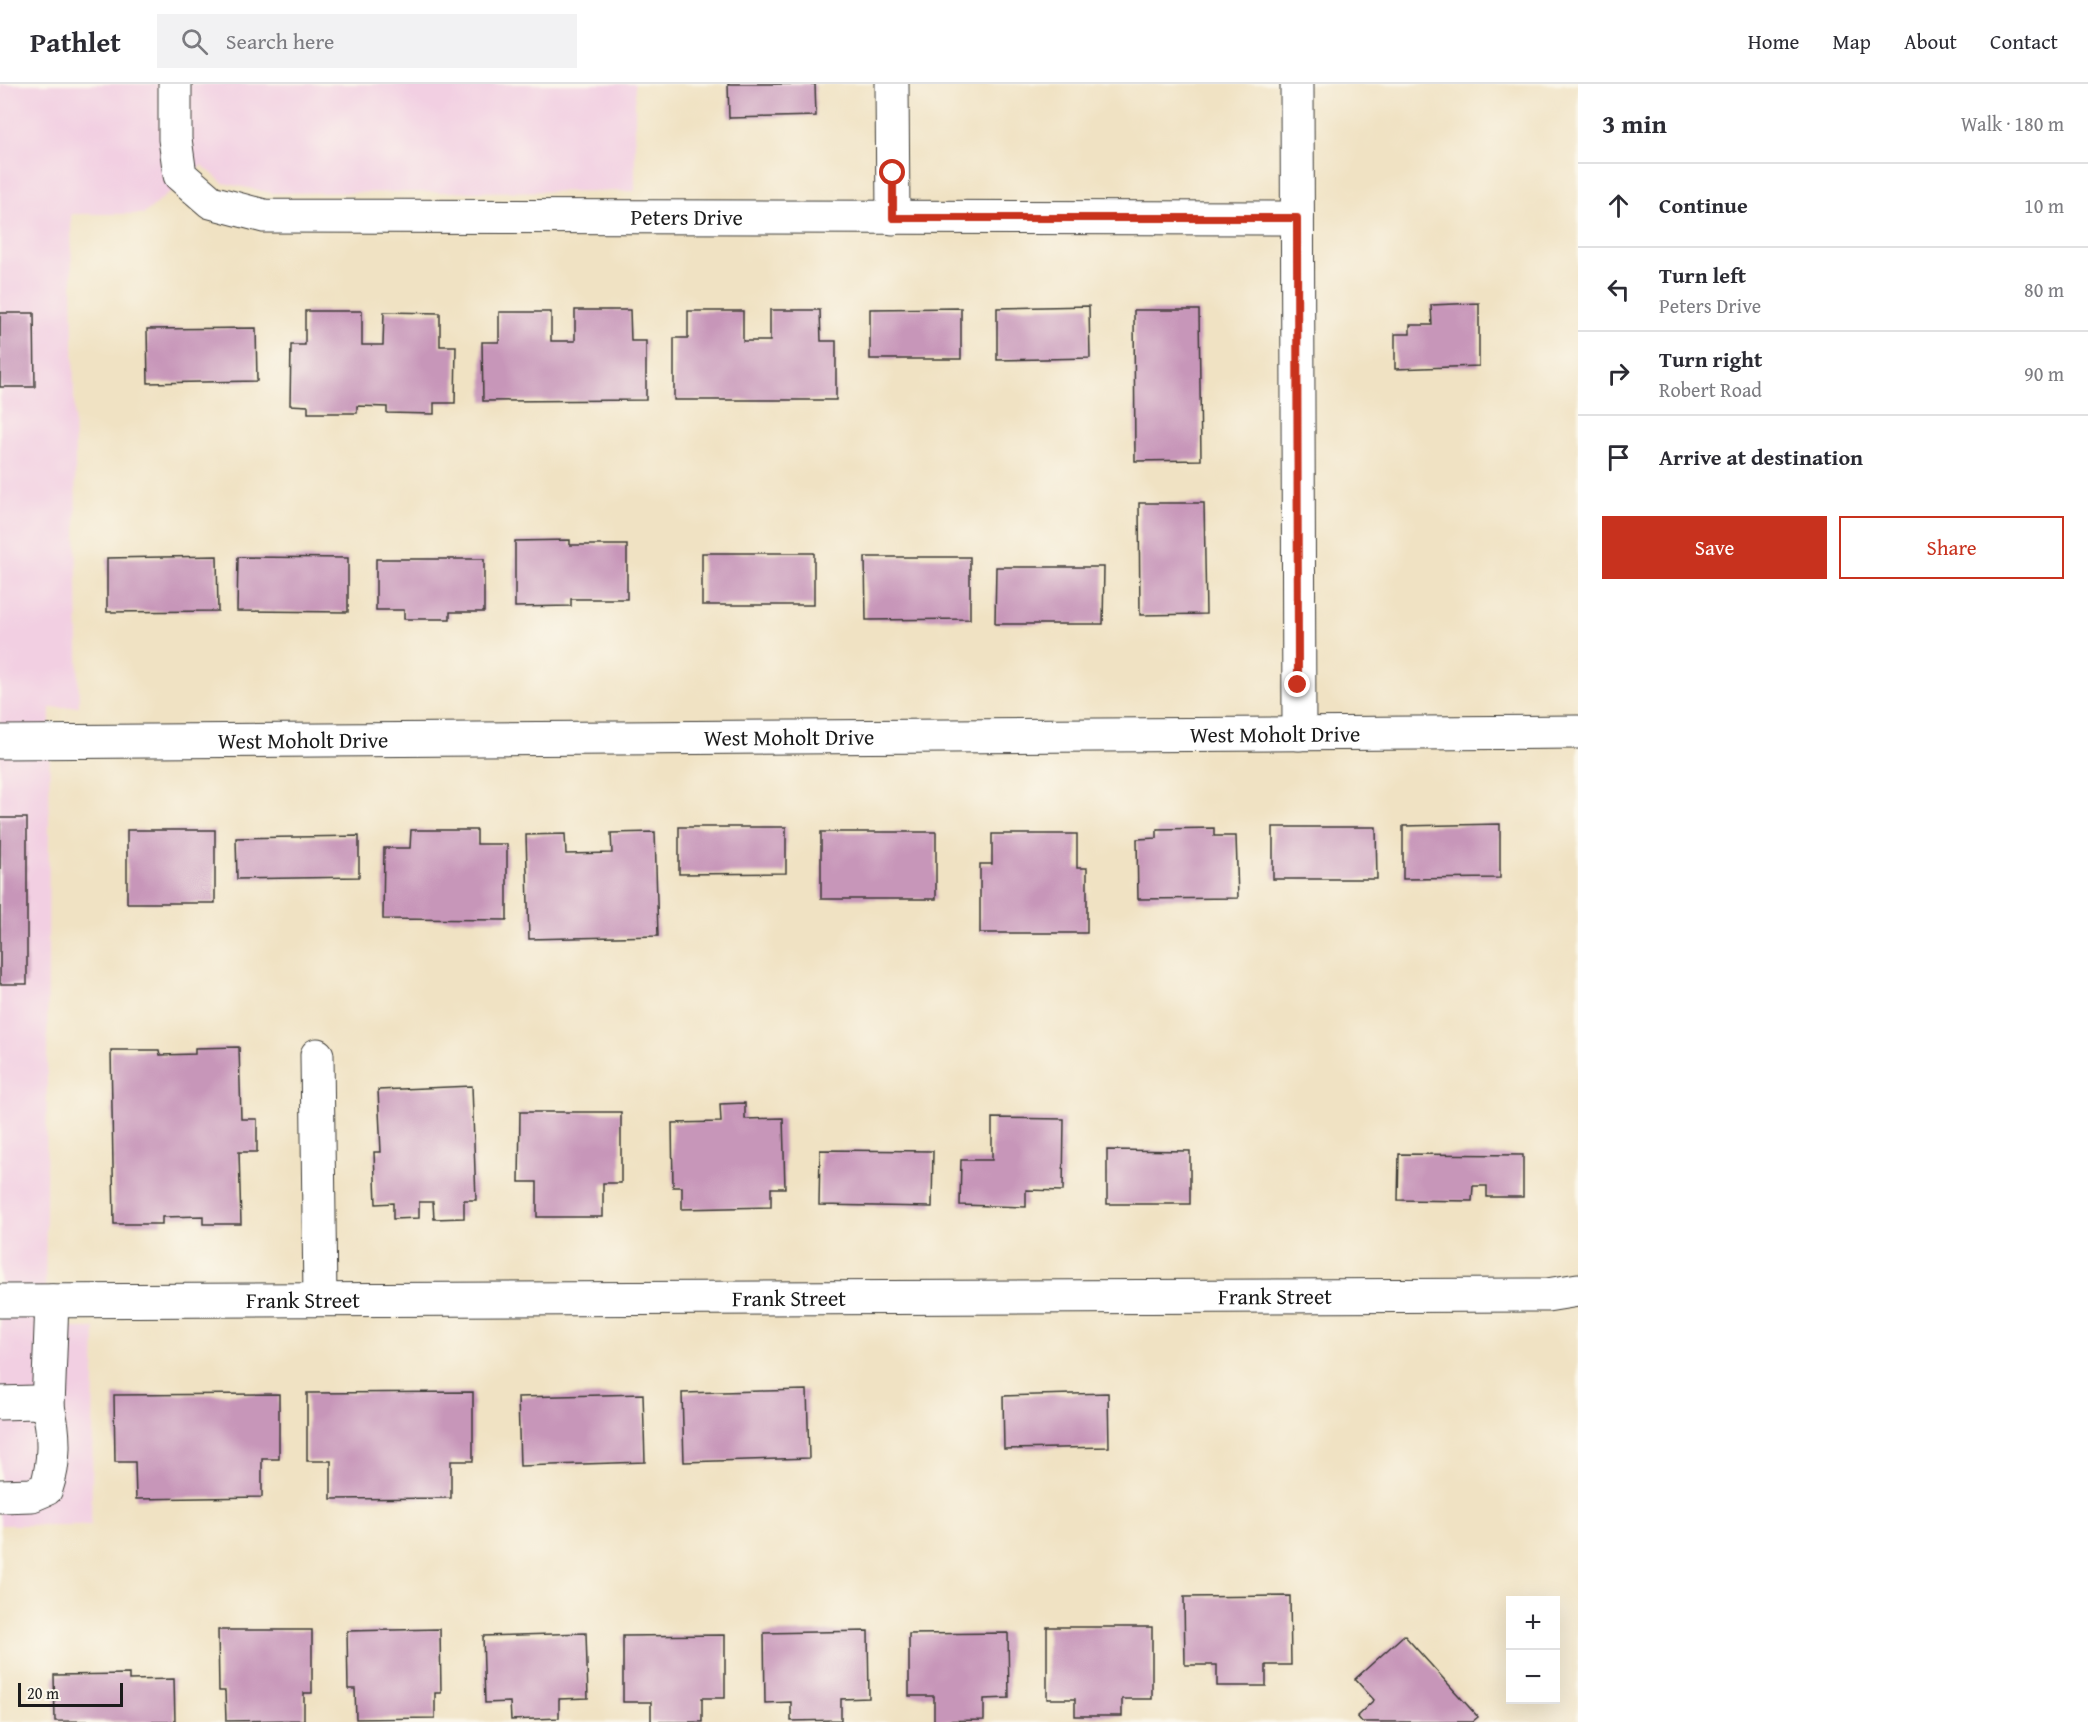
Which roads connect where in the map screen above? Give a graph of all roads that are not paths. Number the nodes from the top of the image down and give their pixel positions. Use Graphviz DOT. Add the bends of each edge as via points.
graph roads {
  1 [pos="175,84"];
  2 [pos="892,84"];
  3 [pos="1297,84"];
  4 [pos="893,218"];
  5 [pos="1297,218"];
  6 [pos="1578,732"];
  7 [pos="1299,734"];
  8 [pos="0,742"];
  9 [pos="317,1055"];
  10 [pos="1578,1290"];
  11 [pos="320,1299"];
  12 [pos="0,1301"];
  13 [pos="52,1301"];
  14 [pos="0,1403"];
  15 [pos="48,1407"];
  16 [pos="0,1496"];
  1 -- 4 [label="street, Peters Drive" via="175,139 180,175 211,202 264,216"];
  2 -- 4 [label="street"];
  3 -- 5 [label="street"];
  4 -- 5 [label="street, Peters Drive"];
  5 -- 7 [label="street"];
  6 -- 7 [label="street, West Moholt Drive"];
  7 -- 8 [label="street, West Moholt Drive"];
  9 -- 11 [label="street"];
  10 -- 11 [label="street, Frank Street" via="1547,1295"];
  11 -- 13 [label="street, Frank Street"];
  12 -- 13 [label="street, Frank Street"];
  13 -- 15 [label="street"];
  14 -- 15 [label="street" via="34,1402"];
  15 -- 16 [label="street" via="52,1422 52,1472 46,1489 32,1495"];
}
